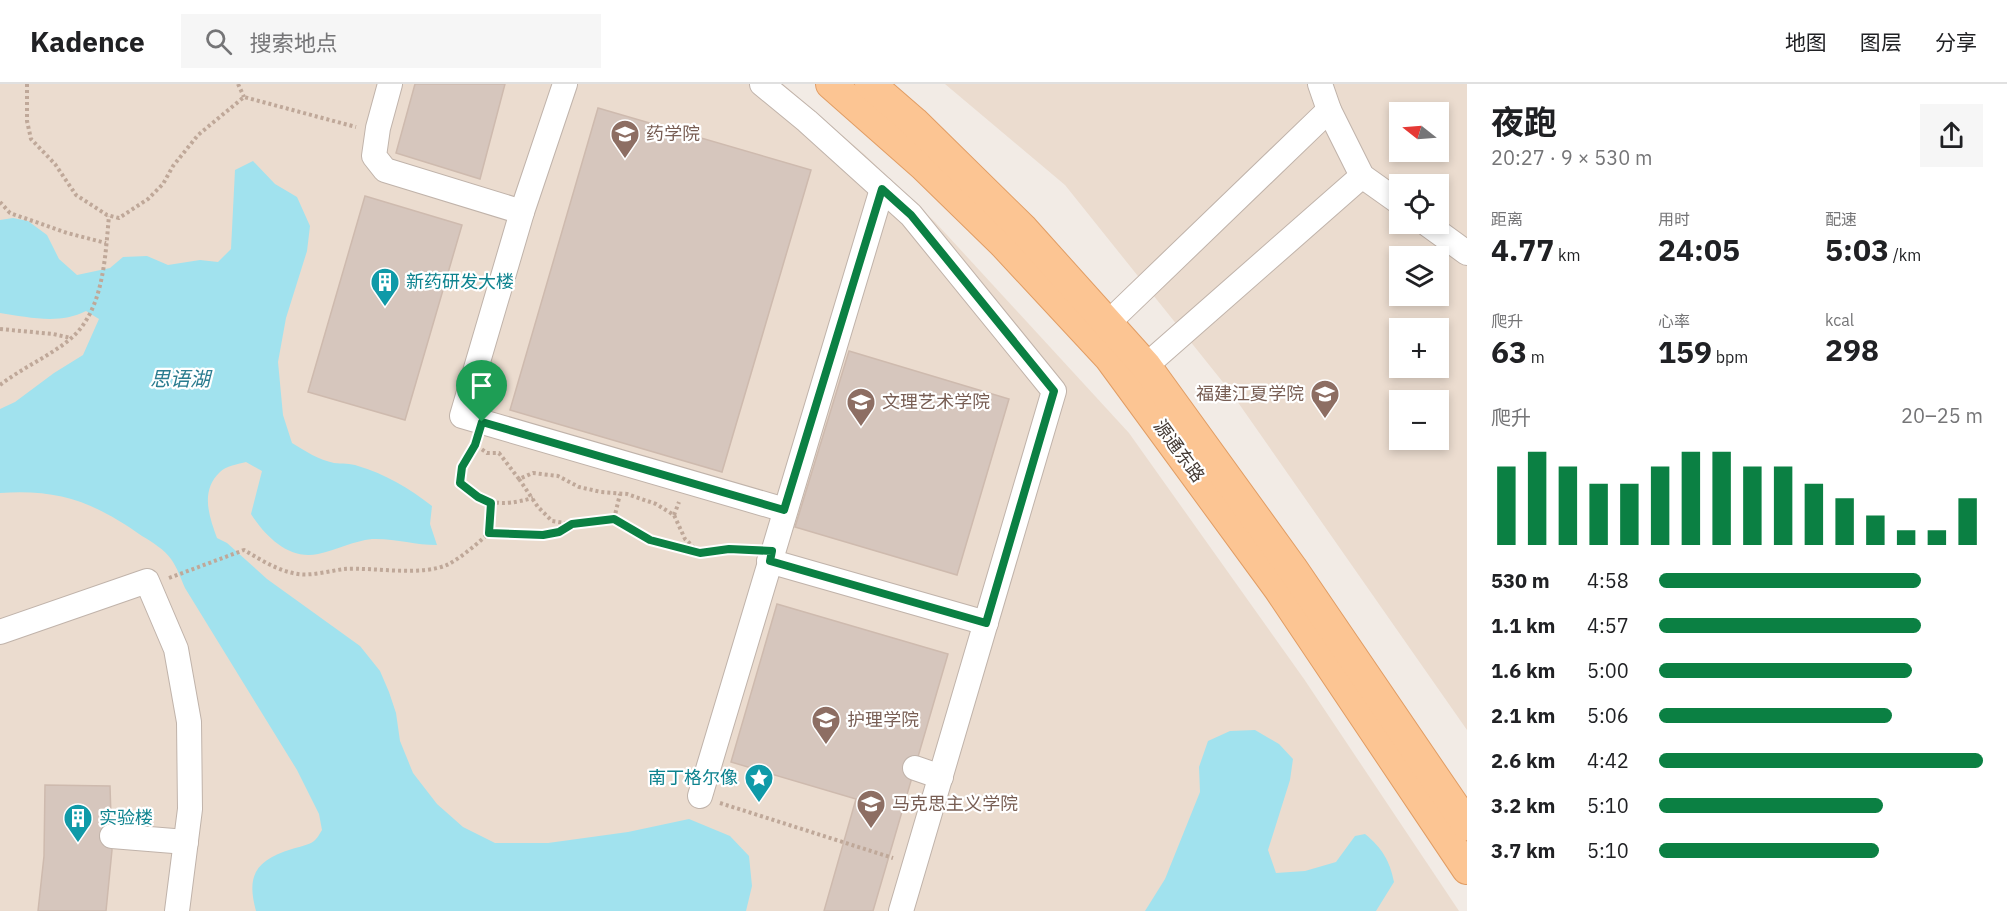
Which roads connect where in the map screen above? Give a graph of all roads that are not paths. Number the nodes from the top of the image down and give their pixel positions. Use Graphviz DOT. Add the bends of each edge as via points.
graph roads {
  1 [pos="390,84"];
  2 [pos="762,84"];
  3 [pos="831,84"];
  4 [pos="870,84"];
  5 [pos="1320,84"];
  6 [pos="558,86"];
  7 [pos="1329,110"];
  8 [pos="1362,176"];
  9 [pos="882,189"];
  10 [pos="1389,195"];
  11 [pos="522,212"];
  12 [pos="1441,234"];
  13 [pos="1467,253"];
  14 [pos="1100,329"];
  15 [pos="1137,373"];
  16 [pos="784,510"];
  17 [pos="771,556"];
  18 [pos="986,623"];
  19 [pos="0,632"];
  20 [pos="915,768"];
  21 [pos="941,777"];
  22 [pos="700,796"];
  23 [pos="1467,825"];
  24 [pos="112,836"];
  25 [pos="186,842"];
  26 [pos="1467,869"];
  27 [pos="177,911"];
  28 [pos="901,911"];
  1 -- 11 [label="street" via="374,156 385,170"];
  2 -- 9 [label="street"];
  3 -- 14 [label="main road, 源通东路"];
  4 -- 14 [label="main road, 源通东路" via="1023,229"];
  5 -- 7 [label="street"];
  6 -- 11 [label="street"];
  7 -- 8 [label="street"];
  7 -- 14 [label="street"];
  8 -- 10 [label="street"];
  8 -- 15 [label="street"];
  9 -- 16 [label="street"];
  9 -- 18 [label="street" via="911,215 1054,391"];
  11 -- 16 [label="street" via="462,416 478,433"];
  12 -- 13 [label="street"];
  14 -- 15 [label="main road, 源通东路"];
  15 -- 23 [label="main road, 源通东路" via="1292,568"];
  15 -- 26 [label="main road, 源通东路"];
  16 -- 17 [label="street"];
  17 -- 18 [label="street"];
  17 -- 22 [label="street"];
  18 -- 21 [label="street"];
  19 -- 25 [label="street" via="147,581 176,649 189,722 190,809"];
  20 -- 21 [label="street"];
  21 -- 28 [label="street"];
  24 -- 25 [label="street"];
  25 -- 27 [label="street"];
}
